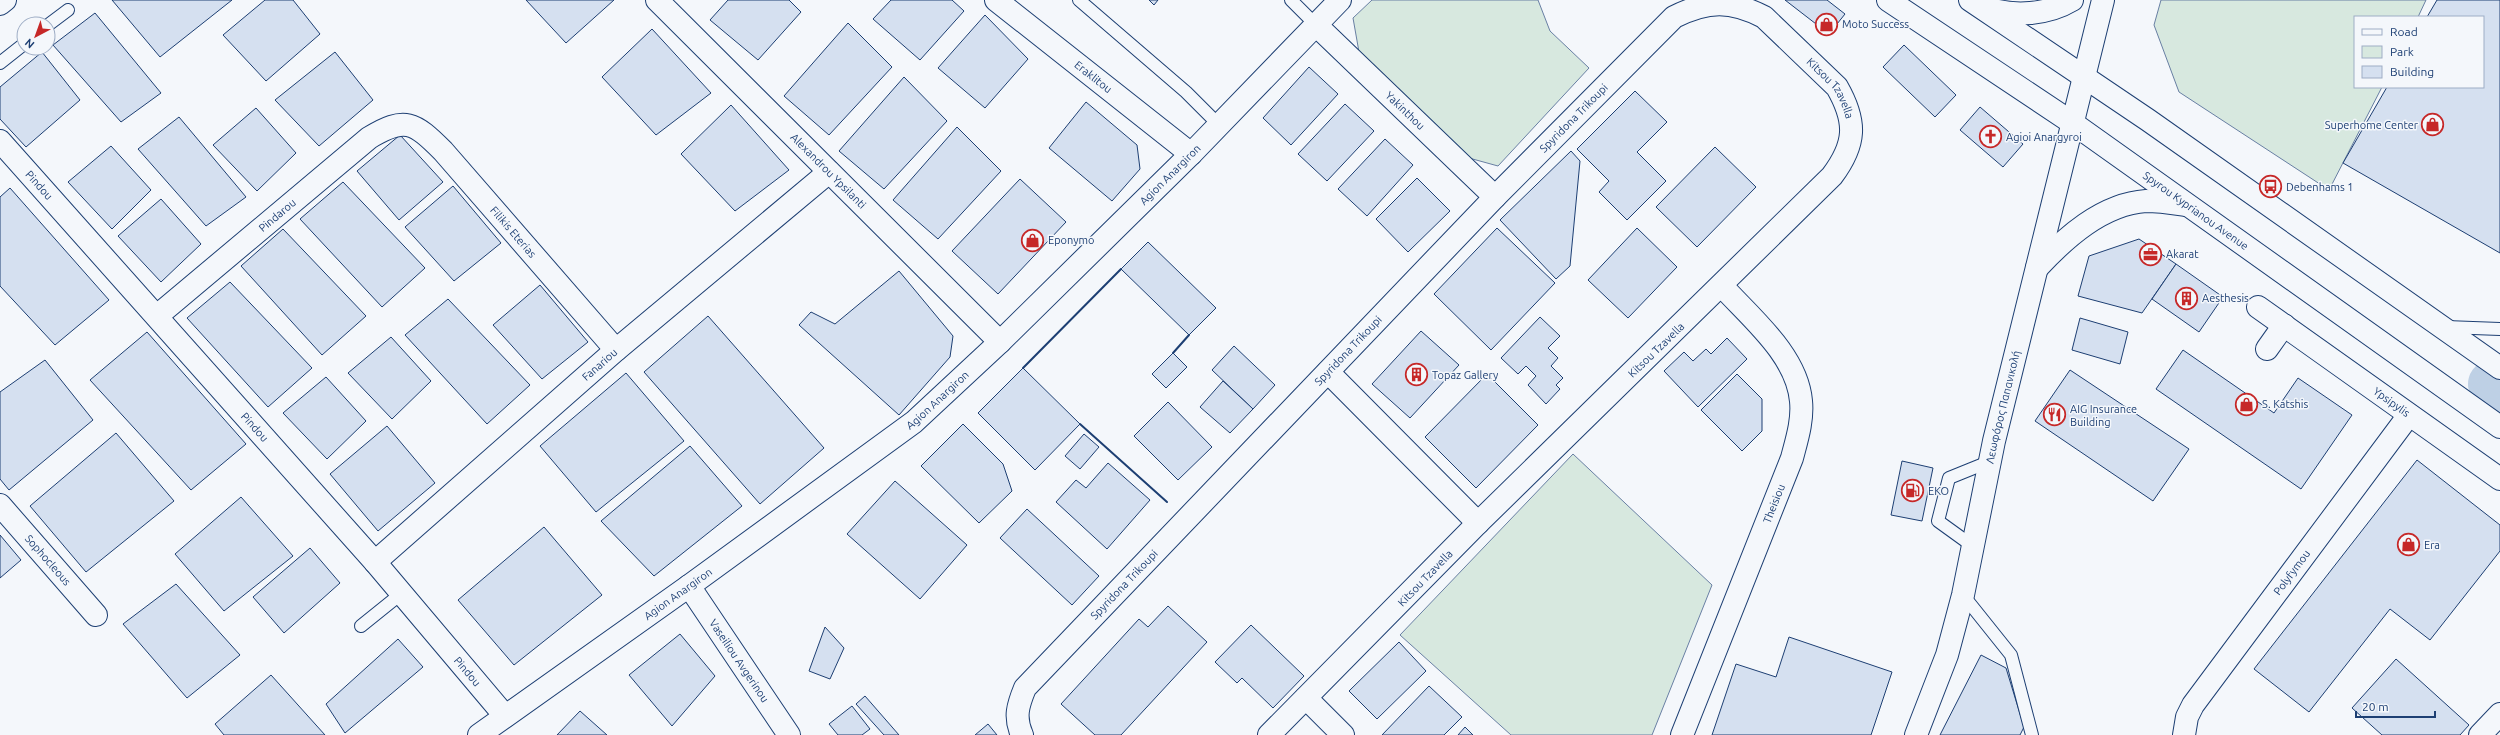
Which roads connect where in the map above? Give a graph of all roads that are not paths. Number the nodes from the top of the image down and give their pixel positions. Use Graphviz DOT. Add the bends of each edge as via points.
graph roads {
  1 [pos="5,0"];
  2 [pos="657,0"];
  3 [pos="996,0"];
  4 [pos="1079,0"];
  5 [pos="1291,0"];
  6 [pos="1340,0"];
  7 [pos="1722,0"];
  8 [pos="1888,0"];
  9 [pos="2072,0"];
  10 [pos="2103,0"];
  11 [pos="1973,2"];
  12 [pos="0,4"];
  13 [pos="68,10"];
  14 [pos="56,19"];
  15 [pos="1315,24"];
  16 [pos="16,50"];
  17 [pos="0,63"];
  18 [pos="2085,78"];
  19 [pos="403,124"];
  20 [pos="2074,124"];
  21 [pos="1219,125"];
  22 [pos="0,141"];
  23 [pos="1191,154"];
  24 [pos="829,172"];
  25 [pos="1495,198"];
  26 [pos="2189,205"];
  27 [pos="2037,268"];
  28 [pos="1722,286"];
  29 [pos="2258,307"];
  30 [pos="157,316"];
  31 [pos="2284,325"];
  32 [pos="2441,327"];
  33 [pos="2500,329"];
  34 [pos="1000,342"];
  35 [pos="2267,349"];
  36 [pos="616,350"];
  37 [pos="2500,368"];
  38 [pos="1328,372"];
  39 [pos="2410,415"];
  40 [pos="2500,427"];
  41 [pos="1991,461"];
  42 [pos="2500,479"];
  43 [pos="0,505"];
  44 [pos="1478,523"];
  45 [pos="1974,547"];
  46 [pos="375,562"];
  47 [pos="689,586"];
  48 [pos="402,593"];
  49 [pos="1964,595"];
  50 [pos="96,615"];
  51 [pos="361,626"];
  52 [pos="1306,698"];
  53 [pos="2500,714"];
  54 [pos="505,716"];
  55 [pos="479,735"];
  56 [pos="789,735"];
  57 [pos="1022,735"];
  58 [pos="1269,735"];
  59 [pos="1343,735"];
  60 [pos="1682,735"];
  61 [pos="1916,735"];
  62 [pos="2032,735"];
  63 [pos="2184,735"];
  64 [pos="2480,735"];
  1 -- 12 [label="street"];
  2 -- 24 [label="street, Alexandrou Ypsilanti"];
  3 -- 23 [label="street, Eraklitou"];
  4 -- 21 [label="lane" via="1186,92"];
  5 -- 15 [label="lane"];
  6 -- 15 [label="street, Agion Anargiron"];
  7 -- 25 [label="street, Spyridona Trikoupi" via="1690,8 1674,17"];
  7 -- 28 [label="street, Kitsou Tzavella" via="1740,3 1764,17 1837,87 1845,101 1853,132 1849,149 1832,176"];
  8 -- 20 [label="street, Spyrou Kyprianou Avenue"];
  9 -- 11 [label="street" via="2047,10 2022,13 1998,12"];
  10 -- 18 [label="street, Λεωφόρος Παπανικολή"];
  11 -- 18 [label="street"];
  13 -- 14 [label="lane"];
  15 -- 21 [label="street, Agion Anargiron"];
  15 -- 25 [label="street, Yakinthou"];
  16 -- 17 [label="lane"];
  18 -- 20 [label="street, Λεωφόρος Παπανικολή"];
  18 -- 32 [label="street"];
  19 -- 30 [label="street, Pindarou" via="385,129 369,138"];
  19 -- 36 [label="street, Filikis Eterias" via="423,131 442,151"];
  20 -- 26 [label="street, Spyrou Kyprianou Avenue"];
  20 -- 27 [label="street, Λεωφόρος Παπανικολή"];
  21 -- 23 [label="street, Agion Anargiron"];
  22 -- 30 [label="street, Pindou"];
  23 -- 34 [label="street, Agion Anargiron"];
  24 -- 34 [label="street, Alexandrou Ypsilanti"];
  24 -- 36 [label="street, Fanariou"];
  25 -- 38 [label="street, Spyridona Trikoupi"];
  26 -- 27 [label="street" via="2144,201 2122,206 2071,234"];
  26 -- 40 [label="street, Spyrou Kyprianou Avenue"];
  27 -- 41 [label="street, Λεωφόρος Παπανικολή"];
  28 -- 44 [label="street, Kitsou Tzavella"];
  28 -- 60 [label="street, Theisiou" via="1781,352 1796,381 1801,400 1801,422 1792,458"];
  29 -- 31 [label="street, Ypsipylis"];
  30 -- 46 [label="street, Pindou"];
  31 -- 35 [label="street"];
  31 -- 39 [label="street, Ypsipylis"];
  32 -- 33 [label="lane"];
  32 -- 37 [label="street"];
  34 -- 47 [label="street, Agion Anargiron" via="914,422"];
  36 -- 46 [label="street, Fanariou"];
  38 -- 44 [label="street"];
  38 -- 57 [label="street, Spyridona Trikoupi" via="1025,688 1018,704 1017,722"];
  39 -- 42 [label="street, Ypsipylis"];
  39 -- 63 [label="street, Polyfymou" via="2193,705 2187,717"];
  41 -- 45 [label="street, Λεωφόρος Παπανικολή"];
  41 -- 45 [label="lane" via="1950,478 1938,521"];
  43 -- 50 [label="street, Sophocleous"];
  44 -- 52 [label="street, Kitsou Tzavella"];
  45 -- 49 [label="street, Λεωφόρος Παπανικολή"];
  46 -- 48 [label="street, Pindou"];
  47 -- 54 [label="street, Agion Anargiron"];
  47 -- 56 [label="street, Vaseiliou Avgerinou"];
  48 -- 51 [label="lane"];
  48 -- 54 [label="street, Pindou"];
  49 -- 61 [label="street, Λεωφόρος Παπανικολή" via="1947,655"];
  49 -- 62 [label="lane" via="2011,655"];
  52 -- 58 [label="street, Kitsou Tzavella"];
  52 -- 59 [label="street"];
  53 -- 64 [label="street"];
  54 -- 55 [label="street, Agion Anargiron"];
}
